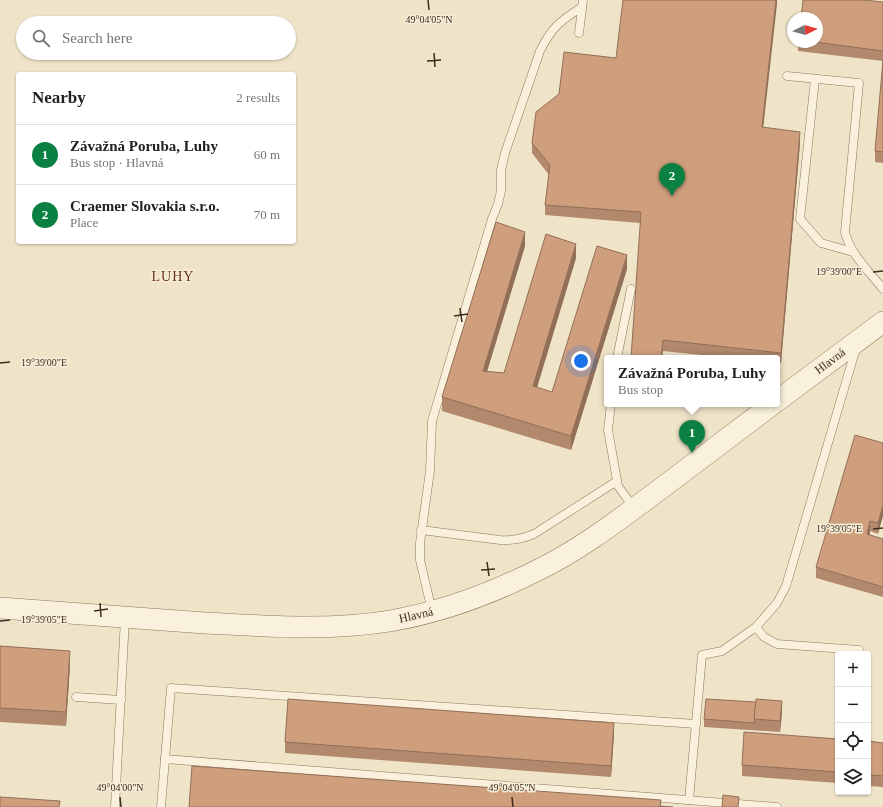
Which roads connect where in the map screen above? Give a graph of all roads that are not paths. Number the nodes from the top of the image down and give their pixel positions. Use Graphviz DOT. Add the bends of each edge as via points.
graph roads {
  1 [pos="583,4"];
  2 [pos="579,33"];
  3 [pos="787,76"];
  4 [pos="816,79"];
  5 [pos="853,252"];
  6 [pos="631,289"];
  7 [pos="883,289"];
  8 [pos="883,322"];
  9 [pos="859,339"];
  10 [pos="618,355"];
  11 [pos="780,399"];
  12 [pos="611,407"];
  13 [pos="769,407"];
  14 [pos="617,481"];
  15 [pos="634,508"];
  16 [pos="421,530"];
  17 [pos="0,608"];
  18 [pos="432,612"];
  19 [pos="126,618"];
  20 [pos="756,627"];
  21 [pos="859,650"];
  22 [pos="76,697"];
  23 [pos="120,700"];
  24 [pos="696,724"];
  25 [pos="165,759"];
  26 [pos="689,800"];
  27 [pos="115,807"];
  28 [pos="161,807"];
  29 [pos="777,807"];
  1 -- 2 [label="lane"];
  1 -- 16 [label="lane" via="556,25 548,35 540,51 506,153 501,170 498,204 432,421 430,471"];
  3 -- 4 [label="lane"];
  4 -- 5 [label="lane" via="800,219 821,243"];
  4 -- 5 [label="lane" via="859,83 845,232"];
  5 -- 7 [label="lane"];
  6 -- 10 [label="lane"];
  8 -- 9 [label="street, Hlavná"];
  9 -- 11 [label="street, Hlavná"];
  9 -- 20 [label="lane" via="786,586 777,603"];
  12 -- 14 [label="lane" via="608,430"];
  13 -- 15 [label="street, Hlavná"];
  14 -- 15 [label="lane"];
  14 -- 16 [label="lane" via="523,539 500,540"];
  15 -- 18 [label="street, Hlavná" via="578,548 542,568 496,590"];
  16 -- 18 [label="lane" via="420,560"];
  17 -- 19 [label="street, Hlavná"];
  18 -- 19 [label="street, Hlavná" via="388,621 309,627"];
  19 -- 23 [label="lane"];
  20 -- 21 [label="lane" via="764,637 777,644"];
  20 -- 24 [label="lane" via="722,651 702,655"];
  22 -- 23 [label="lane"];
  23 -- 27 [label="lane"];
  24 -- 25 [label="lane" via="171,688"];
  24 -- 26 [label="lane"];
  25 -- 26 [label="lane"];
  25 -- 28 [label="lane"];
  26 -- 29 [label="lane"];
}
